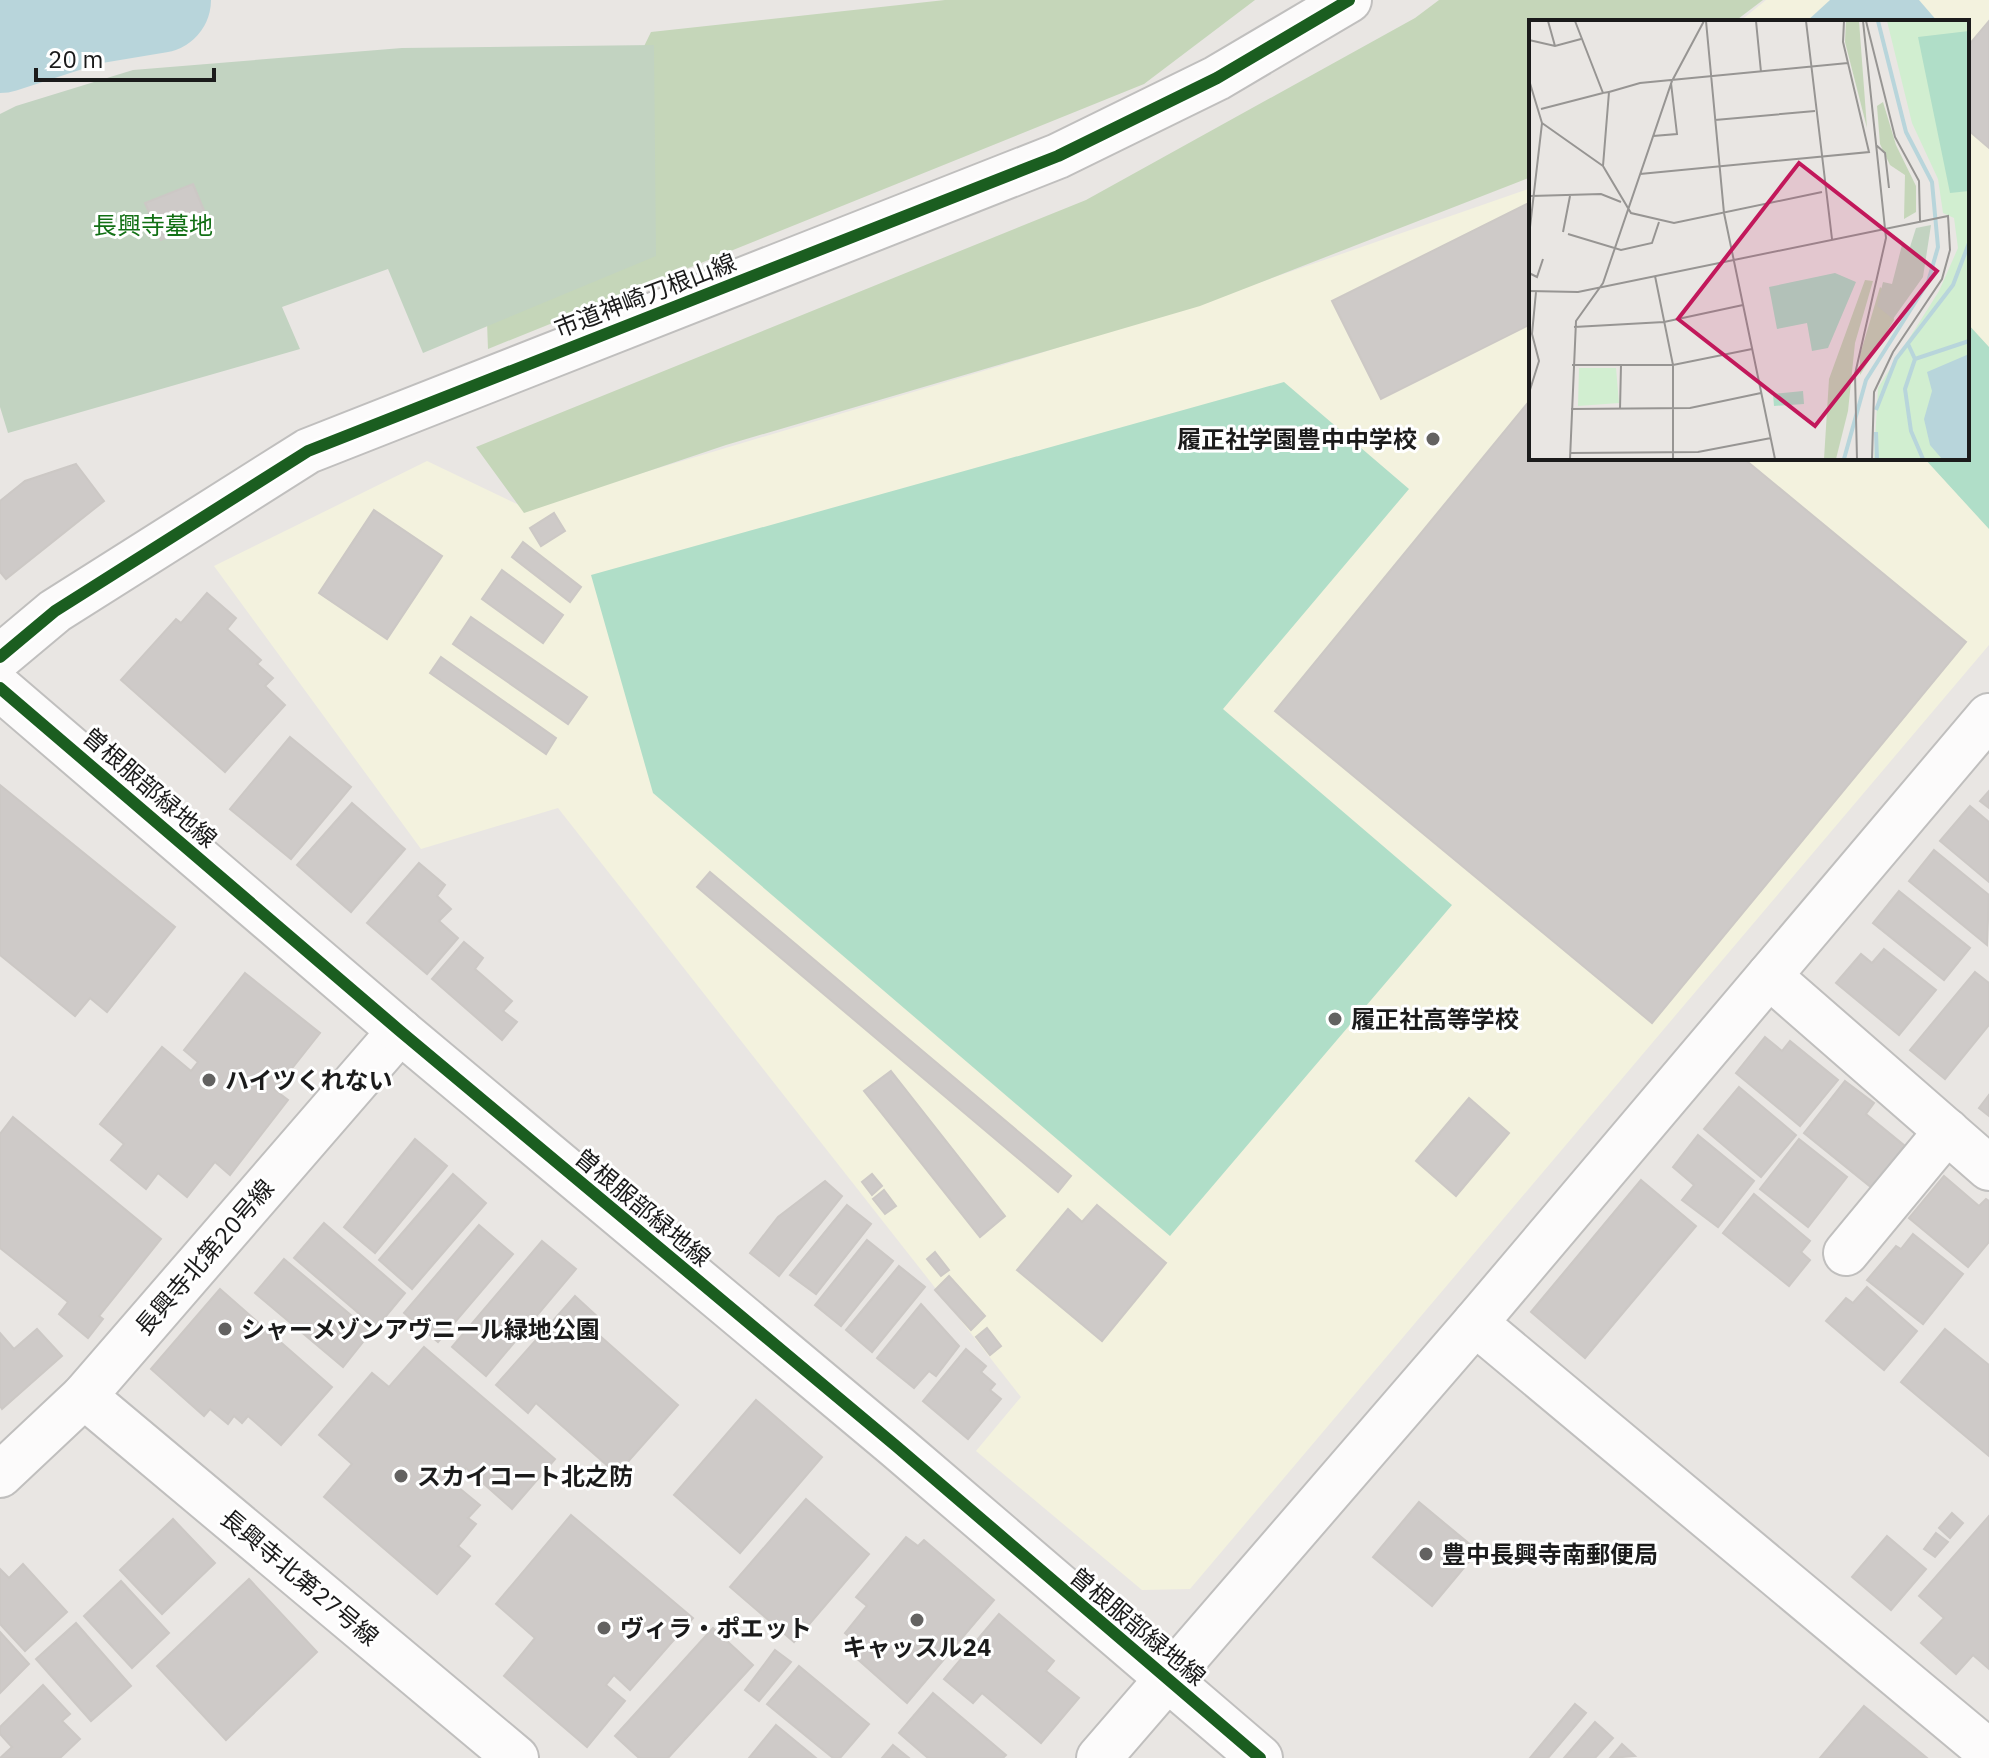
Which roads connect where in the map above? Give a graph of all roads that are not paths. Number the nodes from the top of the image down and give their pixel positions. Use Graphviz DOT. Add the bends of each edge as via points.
graph roads {
  1 [pos="1339,7"];
  2 [pos="0,657"];
  3 [pos="0,688"];
  4 [pos="1989,716"];
  5 [pos="1769,976"];
  6 [pos="400,1031"];
  7 [pos="1947,1131"];
  8 [pos="1989,1168"];
  9 [pos="1846,1253"];
  10 [pos="1475,1323"];
  11 [pos="84,1396"];
  12 [pos="0,1475"];
  13 [pos="1165,1679"];
  14 [pos="1989,1752"];
  15 [pos="516,1758"];
  16 [pos="1099,1758"];
  17 [pos="1260,1758"];
  1 -- 2 [label="street, 市道神崎刀根山線" via="1217,78 1058,156 308,451 55,611"];
  3 -- 6 [label="street, 曽根服部緑地線"];
  4 -- 5 [label="street"];
  5 -- 7 [label="street"];
  5 -- 10 [label="street"];
  6 -- 11 [label="street, 長興寺北第20号線"];
  6 -- 13 [label="street, 曽根服部緑地線"];
  7 -- 8 [label="street"];
  7 -- 9 [label="street"];
  10 -- 13 [label="street"];
  10 -- 14 [label="street"];
  11 -- 12 [label="street, 長興寺北第20号線"];
  11 -- 15 [label="street, 長興寺北第27号線"];
  13 -- 16 [label="street"];
  13 -- 17 [label="street, 曽根服部緑地線"];
}
